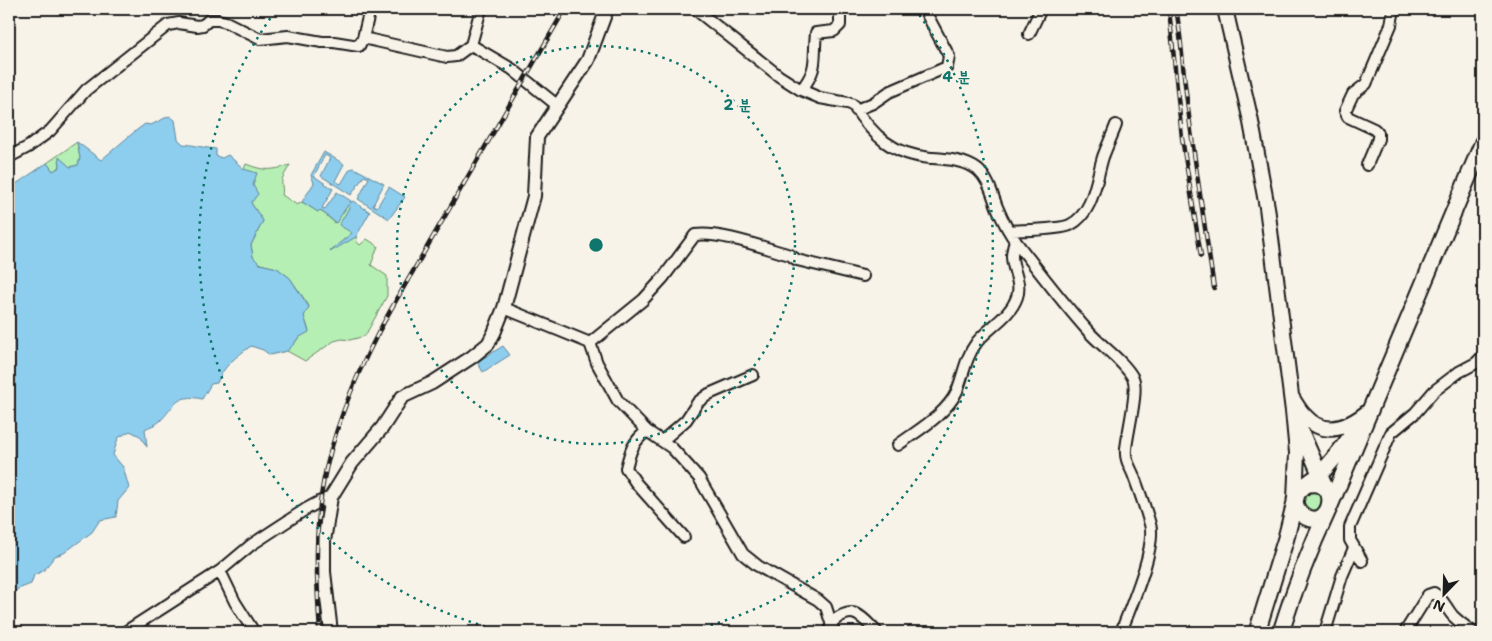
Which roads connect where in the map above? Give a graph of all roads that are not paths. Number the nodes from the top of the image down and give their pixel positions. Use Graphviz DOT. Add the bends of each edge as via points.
graph roads {
  1 [pos="370,9"];
  2 [pos="481,9"];
  3 [pos="607,9"];
  4 [pos="695,9"];
  5 [pos="840,9"];
  6 [pos="924,9"];
  7 [pos="1041,9"];
  8 [pos="1225,9"];
  9 [pos="1394,9"];
  10 [pos="1029,34"];
  11 [pos="363,38"];
  12 [pos="471,45"];
  13 [pos="801,90"];
  14 [pos="558,106"];
  15 [pos="856,110"];
  16 [pos="1116,125"];
  17 [pos="1483,142"];
  18 [pos="9,157"];
  19 [pos="1367,164"];
  20 [pos="1009,231"];
  21 [pos="1015,240"];
  22 [pos="863,276"];
  23 [pos="504,308"];
  24 [pos="590,344"];
  25 [pos="1483,356"];
  26 [pos="753,375"];
  27 [pos="1290,396"];
  28 [pos="1370,410"];
  29 [pos="1293,411"];
  30 [pos="647,431"];
  31 [pos="662,441"];
  32 [pos="898,445"];
  33 [pos="1319,475"];
  34 [pos="1305,485"];
  35 [pos="1327,491"];
  36 [pos="331,497"];
  37 [pos="1295,499"];
  38 [pos="1329,508"];
  39 [pos="684,537"];
  40 [pos="1354,548"];
  41 [pos="1362,561"];
  42 [pos="220,571"];
  43 [pos="832,629"];
  44 [pos="125,632"];
  45 [pos="254,632"];
  46 [pos="331,632"];
  47 [pos="877,632"];
  48 [pos="1121,632"];
  49 [pos="1257,632"];
  50 [pos="1281,632"];
  51 [pos="1325,632"];
  52 [pos="1405,632"];
  53 [pos="1473,632"];
  1 -- 11 [label="street"];
  2 -- 12 [label="street"];
  3 -- 14 [label="street" via="588,60"];
  4 -- 13 [label="street"];
  5 -- 13 [label="street" via="840,25 834,31 816,33 815,68"];
  6 -- 15 [label="street" via="950,56 946,68"];
  7 -- 10 [label="street"];
  8 -- 27 [label="main road" via="1267,207"];
  9 -- 19 [label="street" via="1391,25 1366,84 1353,94 1345,111 1348,117 1378,133"];
  11 -- 12 [label="street" via="447,57 456,56"];
  11 -- 18 [label="street" via="359,46 288,36 260,39 218,20 197,26 168,25 86,90 50,130"];
  12 -- 14 [label="street" via="512,69"];
  13 -- 15 [label="street" via="820,98 848,102"];
  14 -- 23 [label="street" via="537,137 534,196"];
  15 -- 20 [label="street" via="880,139 898,150 962,163 977,170 987,180"];
  16 -- 20 [label="street" via="1094,193 1078,219 1070,225"];
  17 -- 28 [label="main road"];
  20 -- 21 [label="street"];
  21 -- 32 [label="street" via="1012,255 1020,288 1017,298 1002,320 986,332 970,353 952,400 942,412"];
  21 -- 48 [label="street" via="1090,333 1124,366 1135,384 1126,460 1151,525 1151,536 1148,558"];
  22 -- 24 [label="street" via="797,260 790,255 740,241 695,235 643,300"];
  23 -- 24 [label="street"];
  23 -- 36 [label="street" via="488,344 448,373 402,397 382,428 352,463"];
  24 -- 30 [label="street" via="597,364 618,401"];
  25 -- 40 [label="street" via="1434,391 1391,433 1350,527"];
  26 -- 31 [label="street" via="709,394"];
  27 -- 28 [label="main road" via="1306,418 1326,428 1338,429 1349,425"];
  27 -- 29 [label="main road"];
  28 -- 33 [label="main road" via="1334,460"];
  28 -- 38 [label="main road"];
  29 -- 33 [label="main road"];
  29 -- 37 [label="main road" via="1297,452"];
  30 -- 31 [label="street"];
  30 -- 39 [label="street" via="631,447 626,468"];
  31 -- 43 [label="street" via="699,478 743,554 818,600 826,608"];
  33 -- 34 [label="main road"];
  33 -- 35 [label="main road"];
  34 -- 35 [label="main road" via="1317,484"];
  34 -- 37 [label="main road"];
  35 -- 38 [label="main road"];
  36 -- 42 [label="street" via="306,509 251,545"];
  36 -- 46 [label="street" via="324,541"];
  37 -- 38 [label="main road" via="1297,510 1311,519 1322,517"];
  37 -- 49 [label="main road"];
  38 -- 50 [label="main road" via="1293,592"];
  40 -- 41 [label="street"];
  40 -- 51 [label="street"];
  42 -- 44 [label="street"];
  42 -- 45 [label="street"];
  43 -- 47 [label="street" via="841,614 848,612 862,617"];
  52 -- 53 [label="street" via="1428,595 1434,593 1440,596 1459,622"];
}
